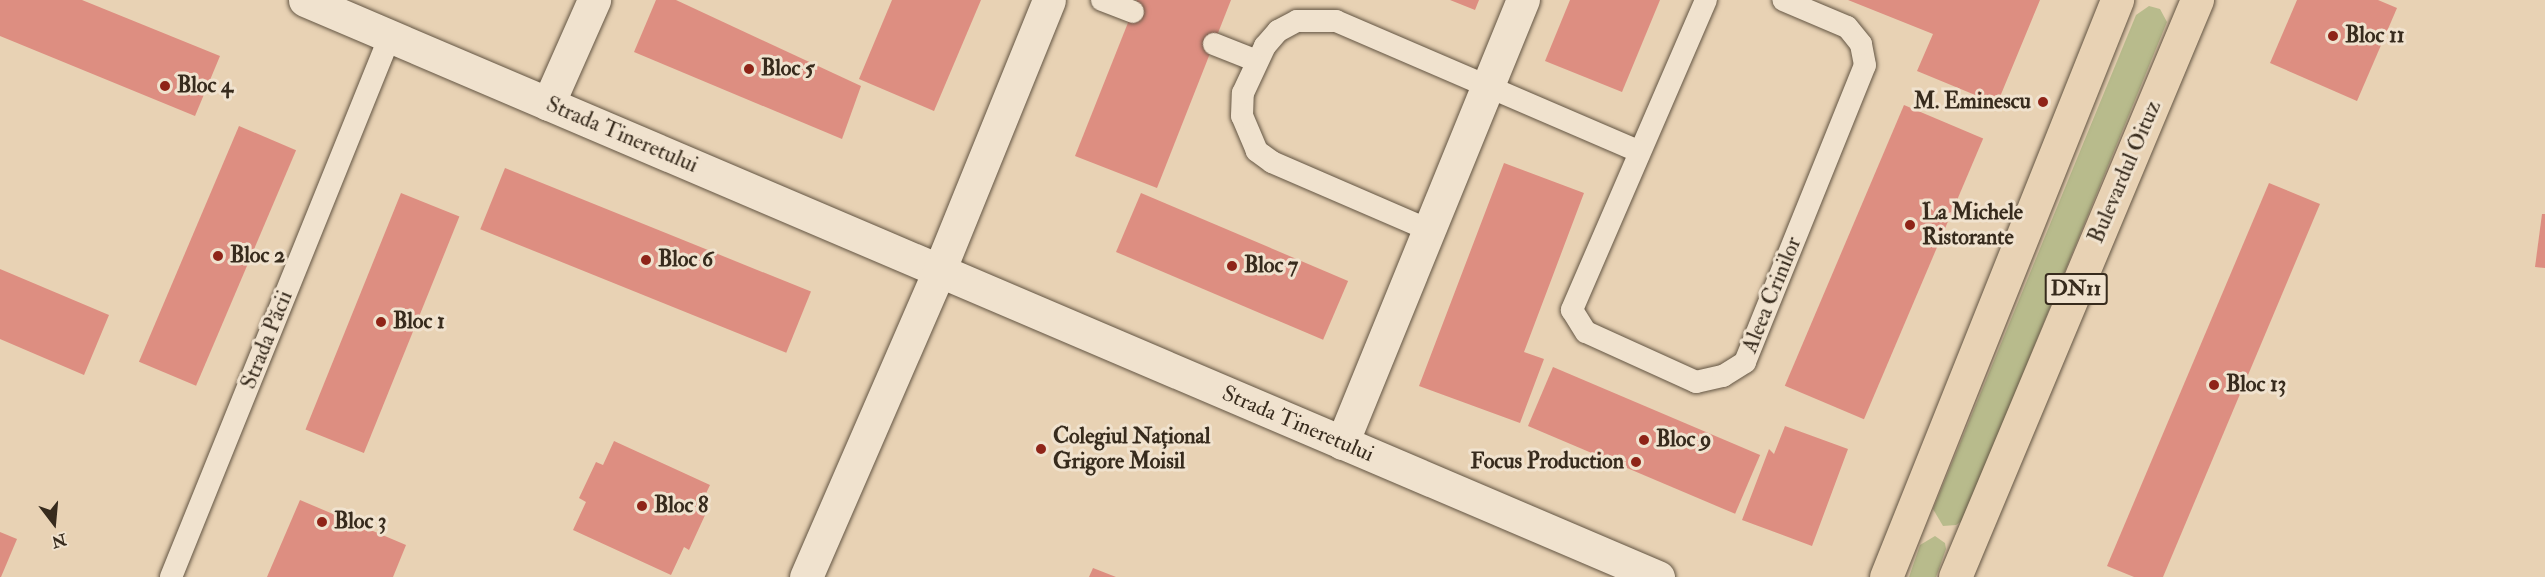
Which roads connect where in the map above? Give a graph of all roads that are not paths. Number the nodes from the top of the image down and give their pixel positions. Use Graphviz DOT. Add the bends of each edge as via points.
graph roads {
  1 [pos="305,0"];
  2 [pos="594,0"];
  3 [pos="1049,0"];
  4 [pos="1102,0"];
  5 [pos="1523,0"];
  6 [pos="1706,0"];
  7 [pos="2117,0"];
  8 [pos="2197,0"];
  9 [pos="1794,2"];
  10 [pos="1133,12"];
  11 [pos="390,36"];
  12 [pos="1214,44"];
  13 [pos="1257,61"];
  14 [pos="1488,87"];
  15 [pos="548,104"];
  16 [pos="1638,151"];
  17 [pos="1429,230"];
  18 [pos="939,271"];
  19 [pos="1342,443"];
  20 [pos="171,577"];
  21 [pos="806,577"];
  22 [pos="1658,577"];
  23 [pos="1886,577"];
  24 [pos="1955,577"];
  1 -- 11 [label="street, Strada Tineretului"];
  2 -- 15 [label="street"];
  3 -- 18 [label="street"];
  4 -- 10 [label="lane"];
  5 -- 14 [label="street"];
  6 -- 16 [label="lane, Aleea Crinilor"];
  7 -- 23 [label="main road, DN11"];
  8 -- 24 [label="main road, Bulevardul Oituz / DN11"];
  9 -- 16 [label="lane, Aleea Crinilor" via="1847,27 1861,44 1865,65 1745,362 1709,381 1696,382 1586,332 1572,310"];
  11 -- 15 [label="street, Strada Tineretului"];
  11 -- 20 [label="lane, Strada Păcii"];
  12 -- 13 [label="lane"];
  13 -- 14 [label="lane" via="1278,31 1314,18 1336,21"];
  13 -- 17 [label="lane" via="1243,93 1242,116 1257,151 1272,162"];
  14 -- 16 [label="lane"];
  14 -- 17 [label="street"];
  15 -- 18 [label="street, Strada Tineretului"];
  17 -- 19 [label="street"];
  18 -- 19 [label="street, Strada Tineretului"];
  18 -- 21 [label="street"];
  19 -- 22 [label="street, Strada Tineretului"];
}
